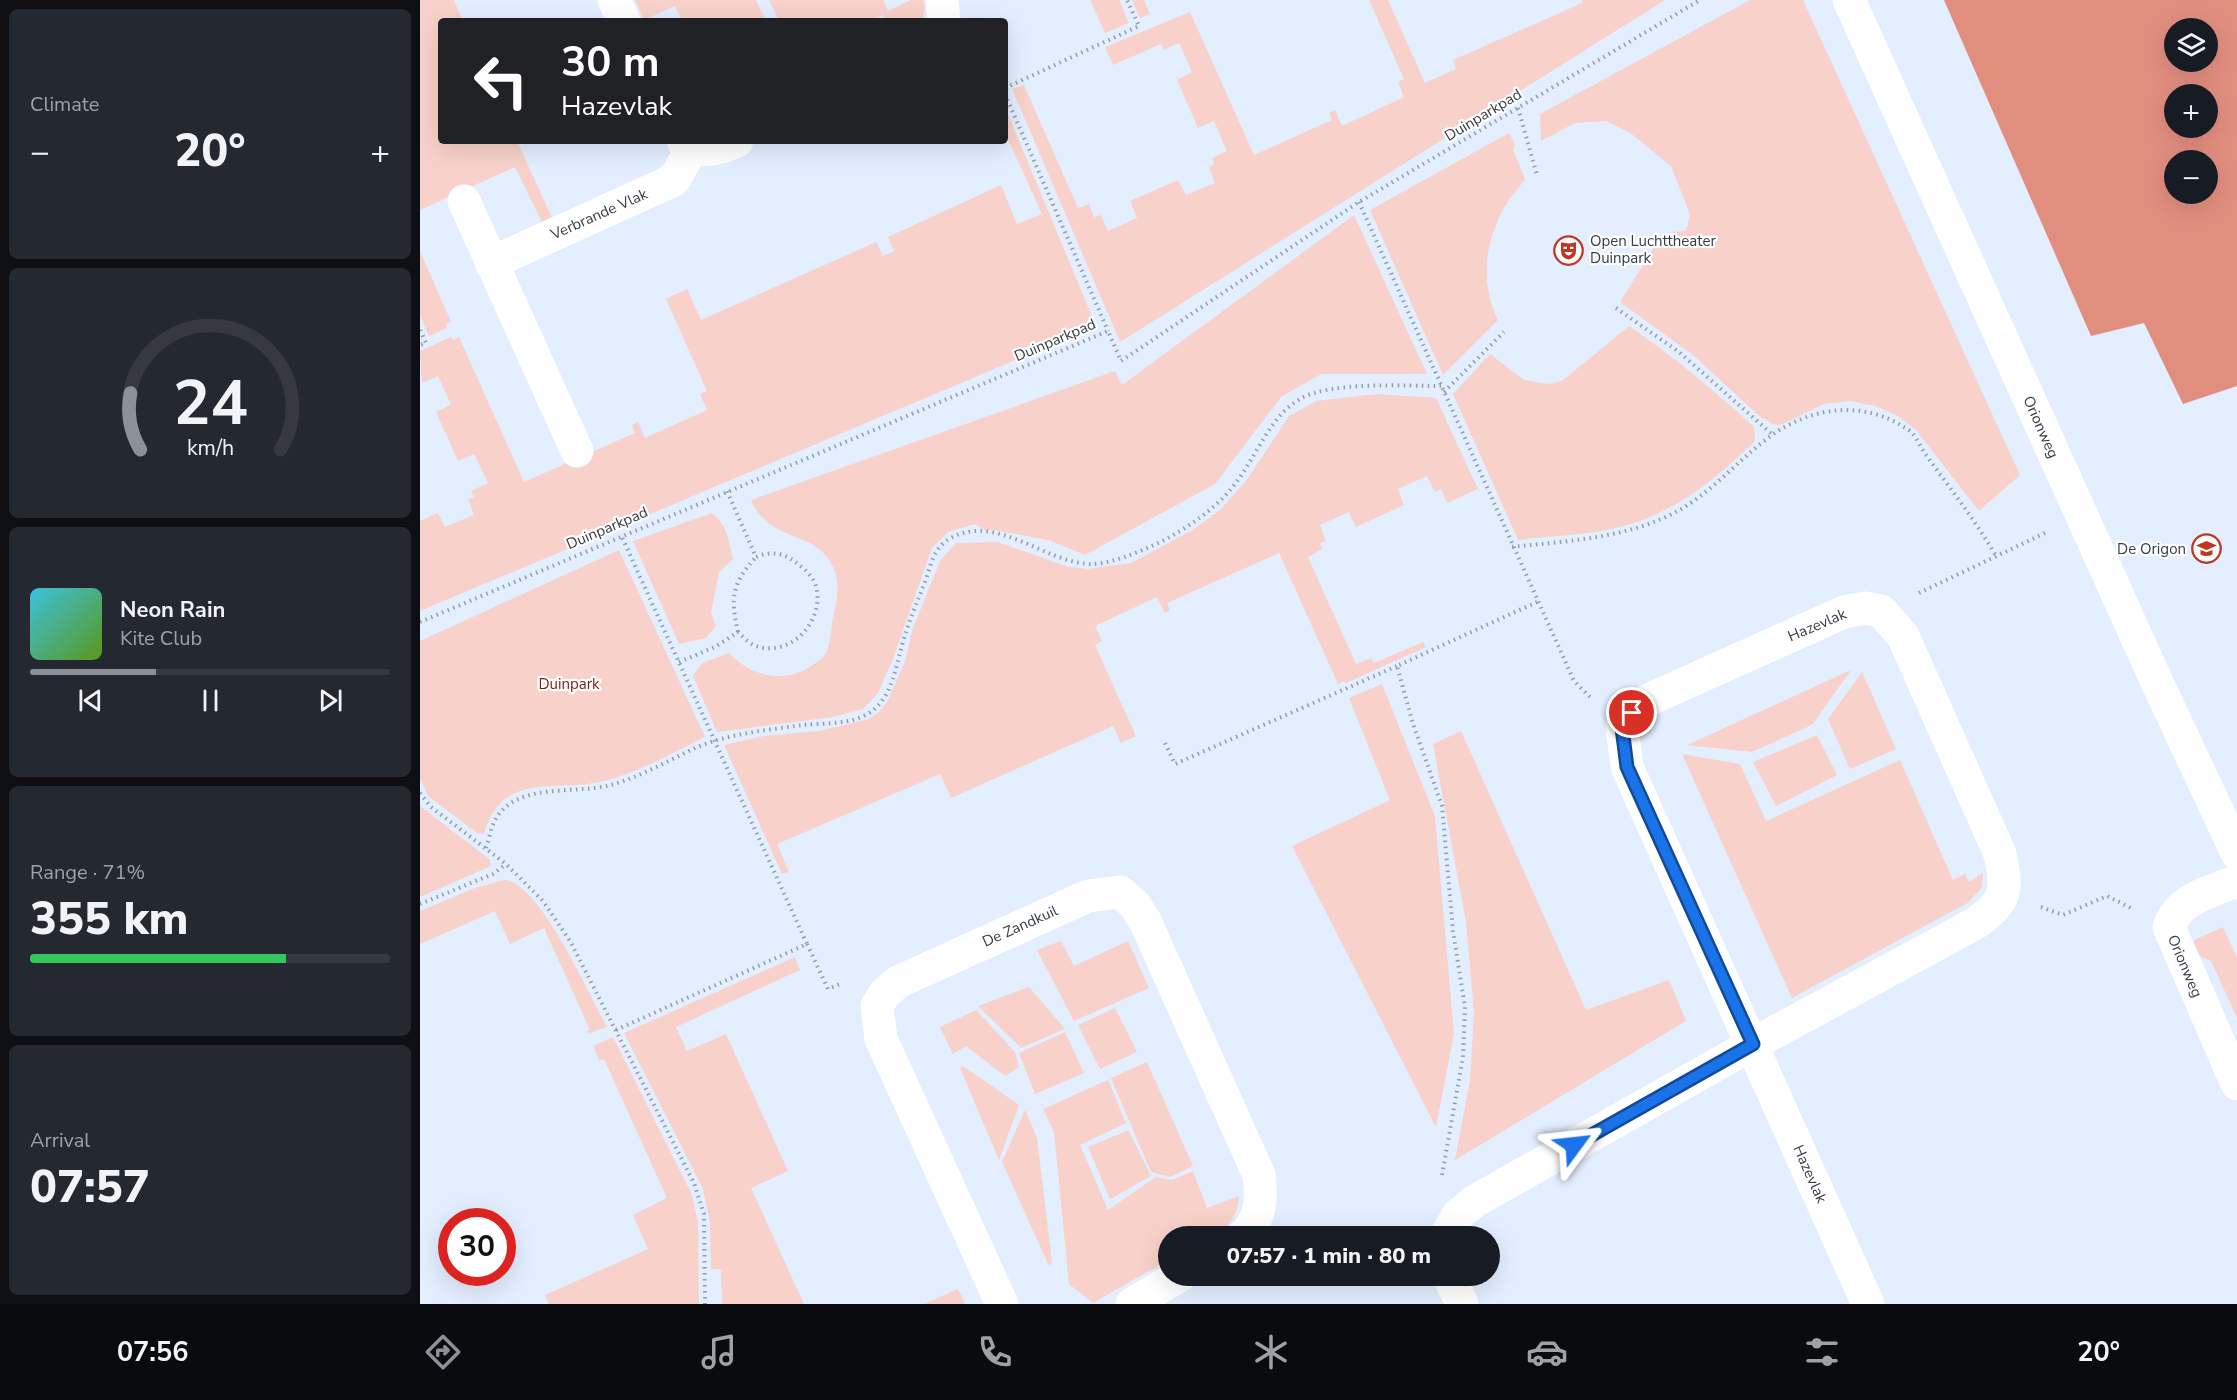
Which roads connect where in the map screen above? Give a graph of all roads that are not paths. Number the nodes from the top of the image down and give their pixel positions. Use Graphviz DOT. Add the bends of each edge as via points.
graph roads {
  1 [pos="614,0"];
  2 [pos="942,0"];
  3 [pos="1849,0"];
  4 [pos="623,18"];
  5 [pos="944,18"];
  6 [pos="730,144"];
  7 [pos="688,145"];
  8 [pos="464,201"];
  9 [pos="491,263"];
  10 [pos="577,451"];
  11 [pos="2237,853"];
  12 [pos="2237,881"];
  13 [pos="1753,1044"];
  14 [pos="2237,1084"];
  15 [pos="1251,1226"];
  16 [pos="1451,1226"];
  17 [pos="1162,1286"];
  18 [pos="1453,1286"];
  19 [pos="1002,1304"];
  20 [pos="1132,1304"];
  21 [pos="1462,1304"];
  22 [pos="1868,1304"];
  1 -- 4 [label="street"];
  2 -- 5 [label="street"];
  3 -- 11 [label="street, Orionweg"];
  6 -- 7 [label="street, Verbrande Vlak" via="712,151"];
  7 -- 9 [label="street, Verbrande Vlak" via="674,180"];
  8 -- 9 [label="street"];
  9 -- 10 [label="street"];
  12 -- 14 [label="street, Orionweg" via="2182,904 2169,927"];
  13 -- 13 [label="street, Hazevlak" via="1627,767 1622,728 1632,713 1659,695 1844,612 1865,608 1881,611 1903,636 2000,854 2006,878 2004,896 1994,910 1976,923"];
  13 -- 16 [label="street" via="1475,1201"];
  13 -- 22 [label="street, Hazevlak"];
  15 -- 19 [label="street, De Zandkuil" via="1261,1206 1259,1175 1145,921 1120,892 1088,896 913,974 885,993 877,1006 882,1039"];
  17 -- 20 [label="street"];
  18 -- 21 [label="street"];
}
